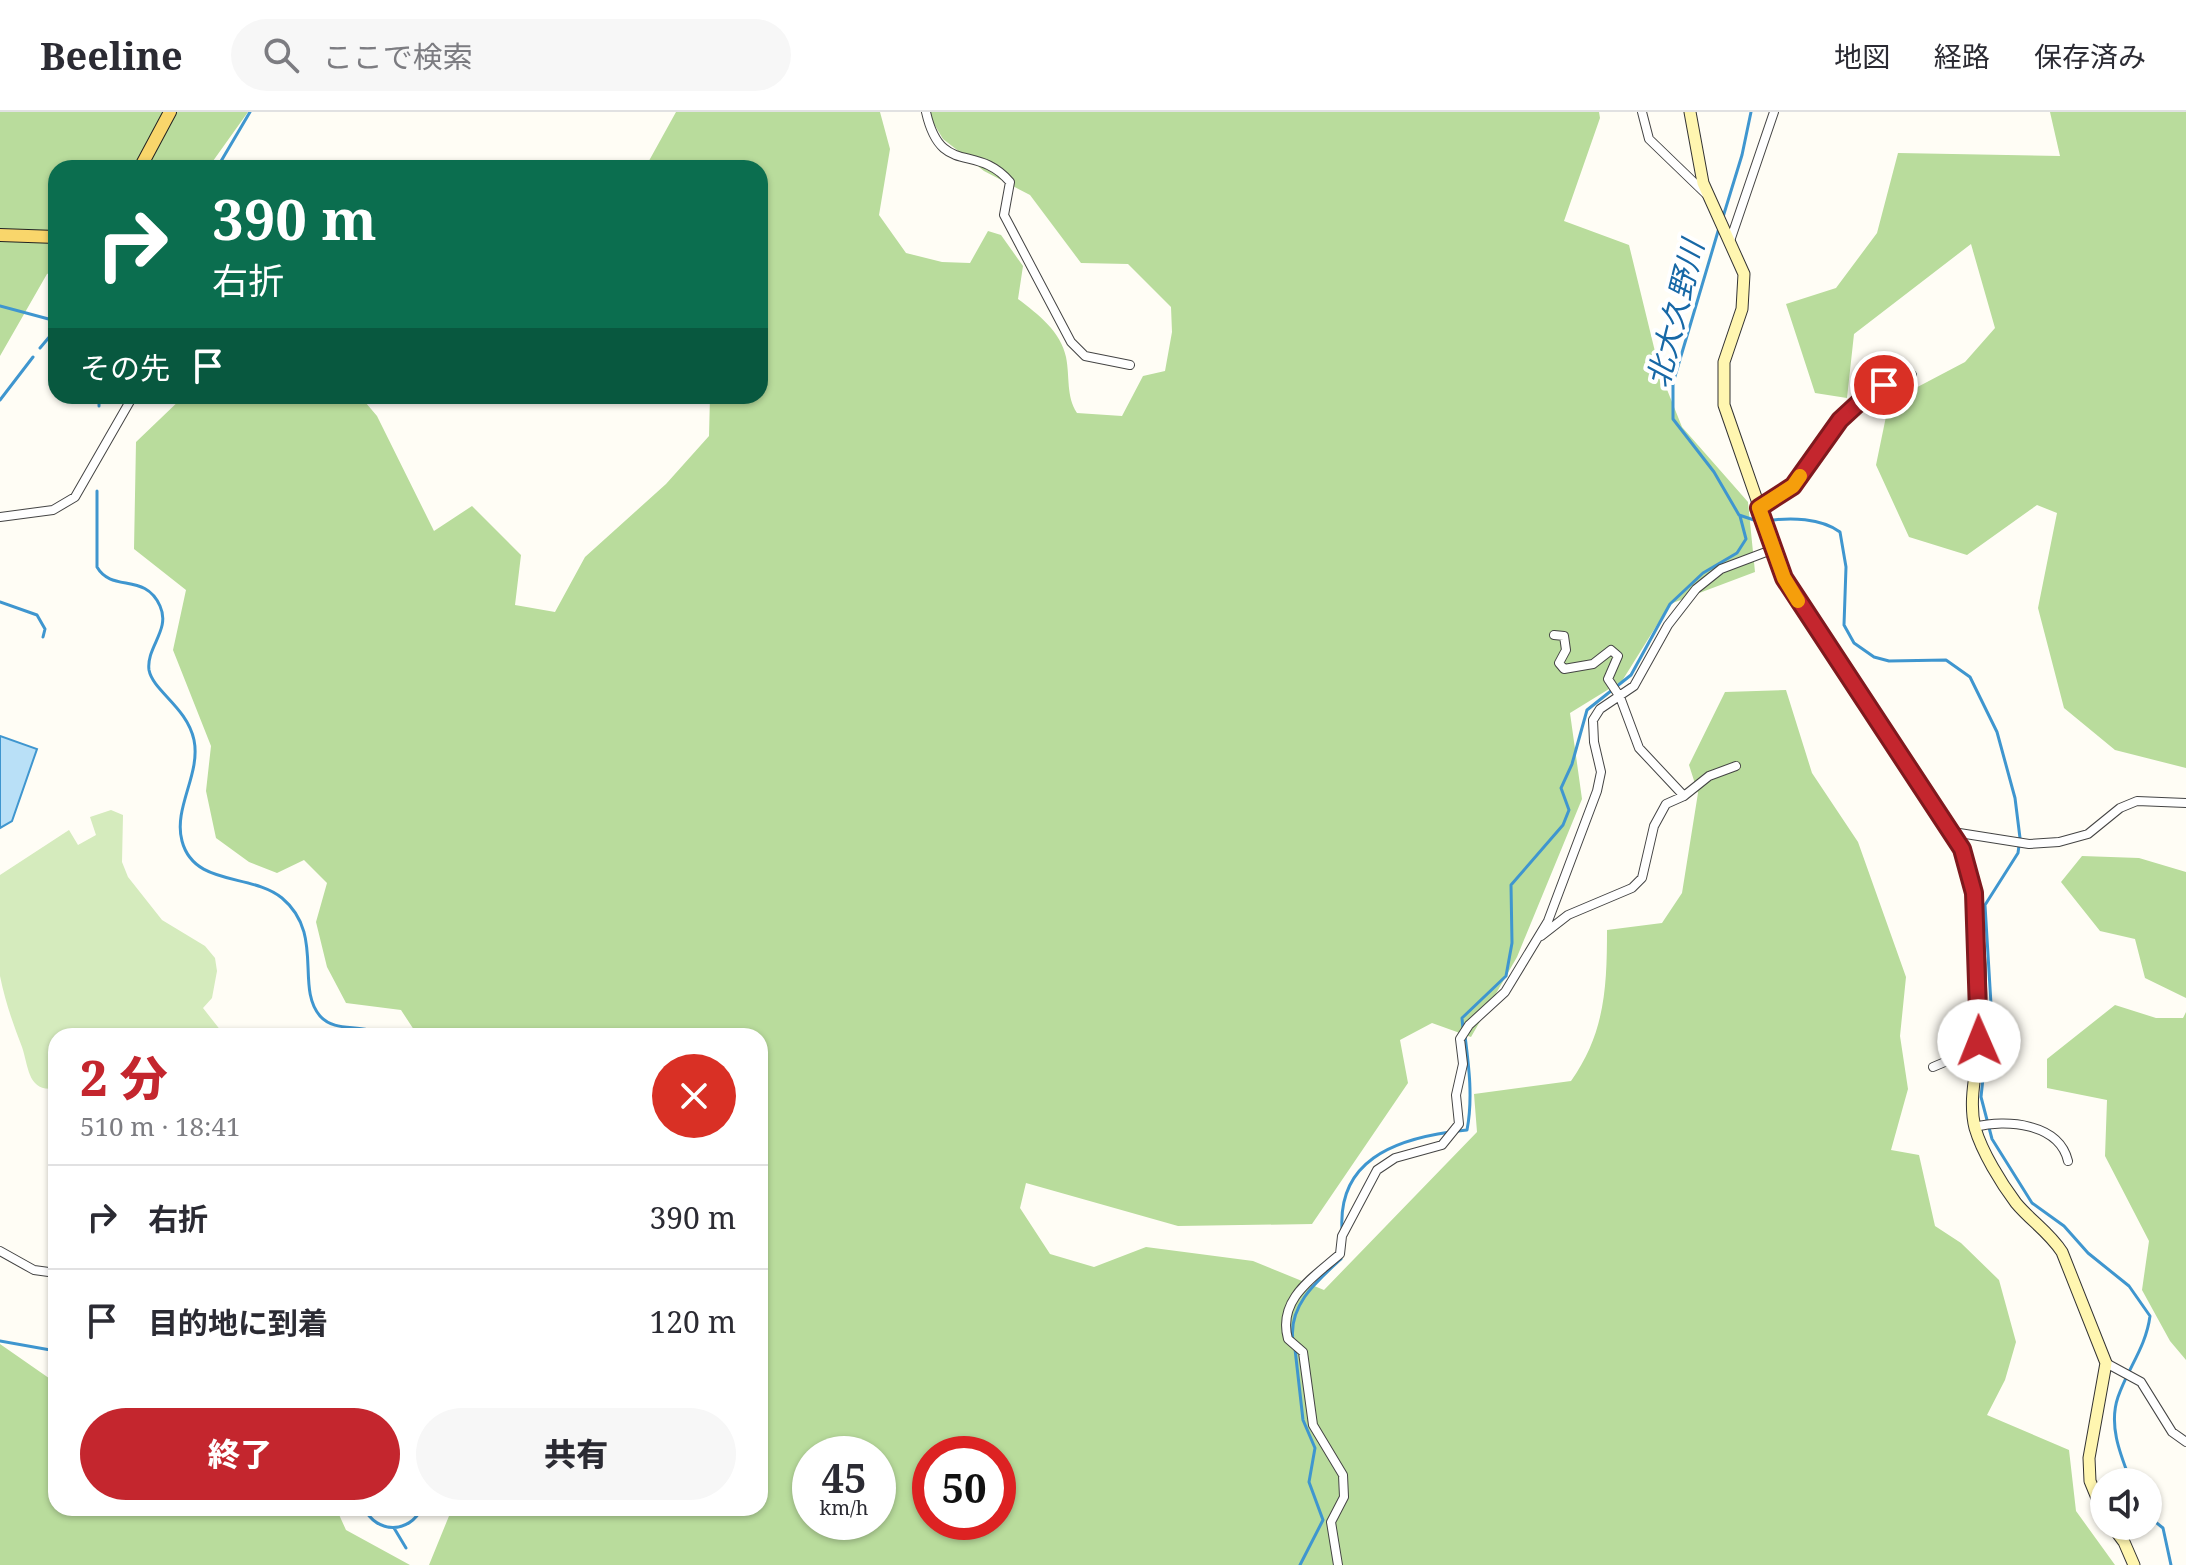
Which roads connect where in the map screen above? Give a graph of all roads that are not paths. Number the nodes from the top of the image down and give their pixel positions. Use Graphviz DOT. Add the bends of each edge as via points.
graph roads {
  1 [pos="170,112"];
  2 [pos="926,112"];
  3 [pos="1642,112"];
  4 [pos="1690,112"];
  5 [pos="1774,112"];
  6 [pos="144,160"];
  7 [pos="1708,194"];
  8 [pos="0,235"];
  9 [pos="1727,236"];
  10 [pos="48,237"];
  11 [pos="1130,365"];
  12 [pos="1912,375"];
  13 [pos="128,404"];
  14 [pos="0,517"];
  15 [pos="1763,518"];
  16 [pos="1774,549"];
  17 [pos="1554,635"];
  18 [pos="1620,697"];
  19 [pos="1736,766"];
  20 [pos="1684,796"];
  21 [pos="2186,803"];
  22 [pos="1953,832"];
  23 [pos="1536,939"];
  24 [pos="1978,1048"];
  25 [pos="1933,1067"];
  26 [pos="1978,1126"];
  27 [pos="2068,1161"];
  28 [pos="0,1251"];
  29 [pos="48,1272"];
  30 [pos="2106,1363"];
  31 [pos="2186,1442"];
  32 [pos="2090,1481"];
  33 [pos="2122,1540"];
  34 [pos="1338,1565"];
  35 [pos="2134,1565"];
  1 -- 6 [label="main road"];
  2 -- 11 [label="street" via="932,136 945,152 996,165 1010,182 1004,215 1071,342 1085,356"];
  3 -- 7 [label="street" via="1649,139"];
  4 -- 7 [label="main road"];
  5 -- 9 [label="street"];
  7 -- 9 [label="main road"];
  8 -- 10 [label="main road"];
  9 -- 15 [label="main road" via="1744,274 1745,293 1726,350 1724,405"];
  12 -- 15 [label="street" via="1866,396 1823,440 1793,486"];
  13 -- 14 [label="street" via="75,497 53,510"];
  15 -- 16 [label="main road"];
  16 -- 18 [label="street" via="1721,569 1696,589 1668,625 1634,686"];
  16 -- 22 [label="main road" via="1784,578"];
  17 -- 18 [label="street" via="1564,636 1566,650 1559,663 1564,669 1593,664 1611,650 1618,656 1608,679"];
  18 -- 20 [label="street" via="1639,748"];
  18 -- 23 [label="street" via="1593,720 1600,782 1548,921"];
  19 -- 20 [label="street" via="1709,776"];
  20 -- 23 [label="street" via="1666,804 1654,826 1642,878 1632,888 1568,915"];
  21 -- 22 [label="street" via="2137,801 2088,834 2059,842 2027,843"];
  22 -- 24 [label="main road" via="1974,893"];
  23 -- 34 [label="street" via="1505,992 1460,1039 1463,1064 1455,1130 1442,1145 1395,1158 1377,1170 1342,1236 1340,1254 1296,1292 1286,1311 1288,1339 1303,1352 1313,1425 1343,1475 1344,1497 1331,1522"];
  24 -- 25 [label="street"];
  24 -- 26 [label="main road" via="1972,1103"];
  26 -- 27 [label="street" via="1995,1122 2052,1136"];
  26 -- 30 [label="main road" via="2016,1203 2062,1252"];
  28 -- 29 [label="street"];
  30 -- 31 [label="street" via="2135,1377 2172,1432"];
  30 -- 32 [label="main road" via="2089,1458"];
  33 -- 35 [label="main road"];
}
